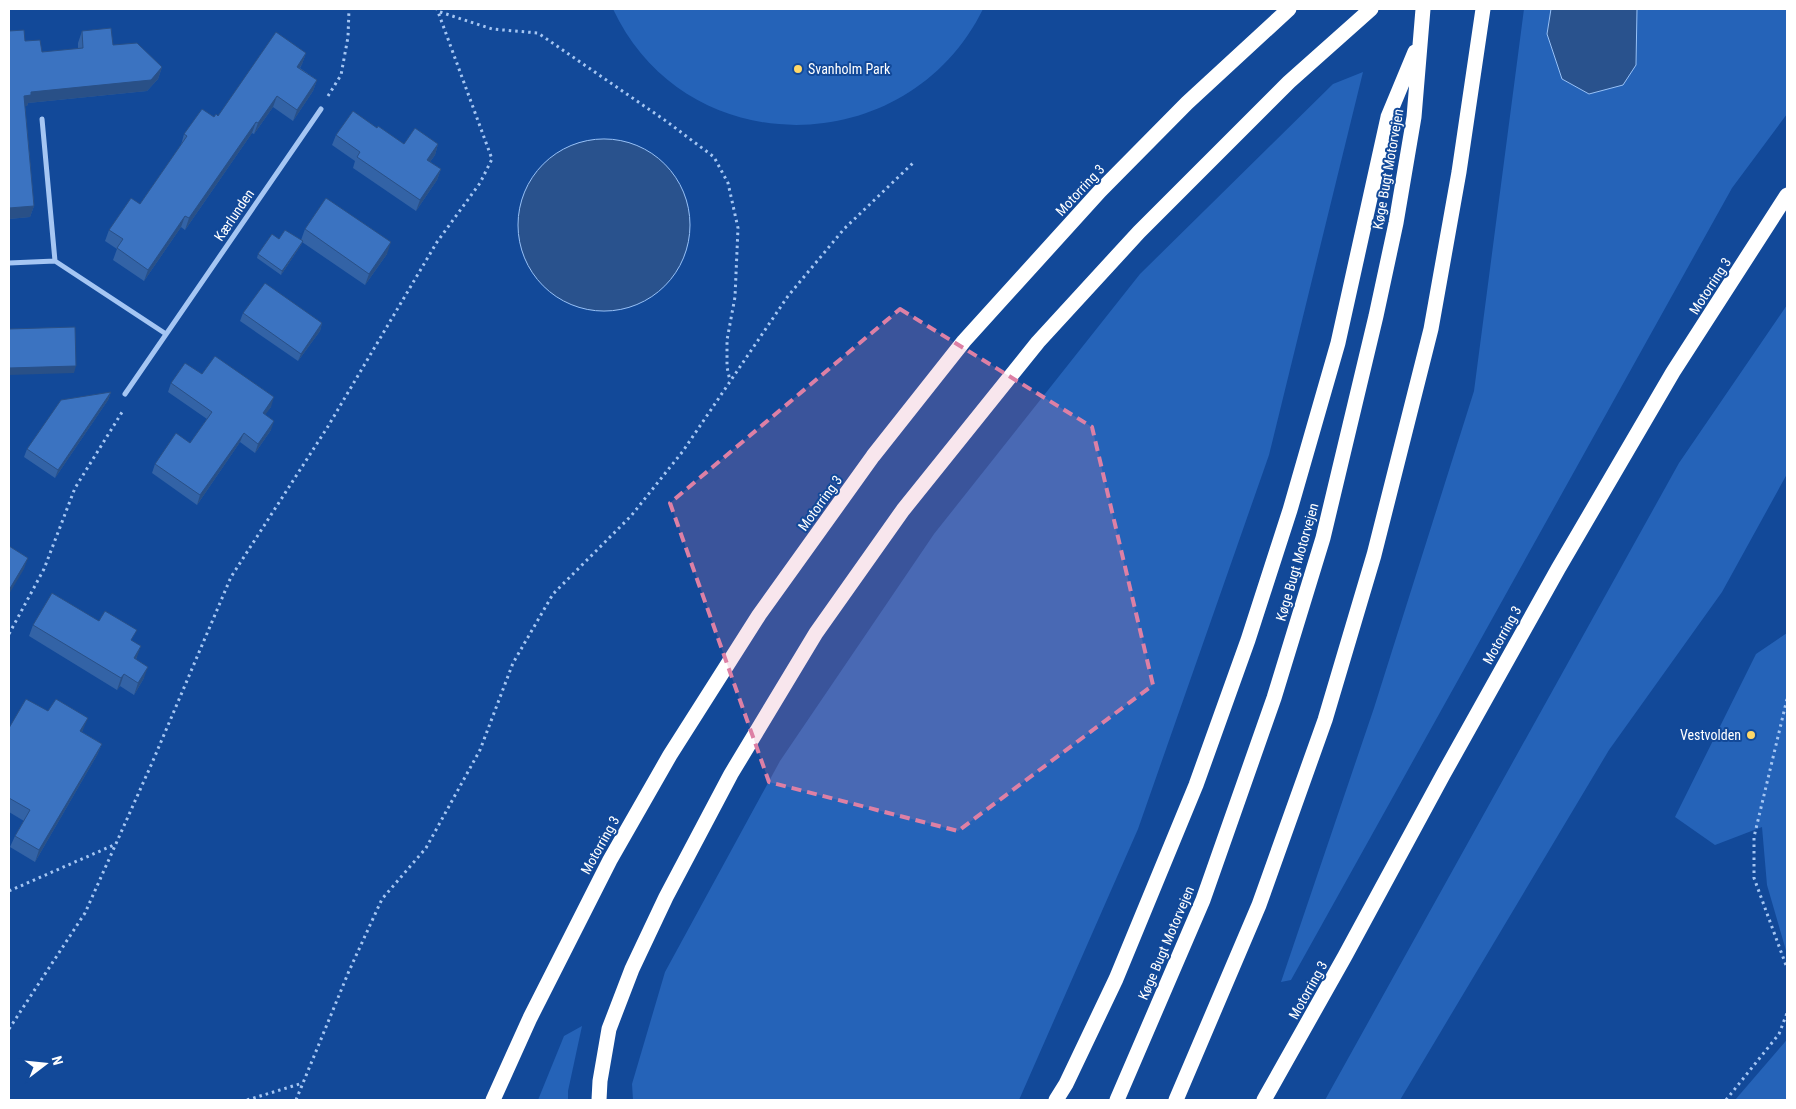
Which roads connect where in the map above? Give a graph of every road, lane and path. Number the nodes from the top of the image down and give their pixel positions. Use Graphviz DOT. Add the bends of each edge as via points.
graph roads {
  1 [pos="349,9"];
  2 [pos="1289,9"];
  3 [pos="1372,9"];
  4 [pos="1423,9"];
  5 [pos="1483,9"];
  6 [pos="438,10"];
  7 [pos="1420,38"];
  8 [pos="321,109"];
  9 [pos="42,118"];
  10 [pos="913,163"];
  11 [pos="1787,196"];
  12 [pos="55,261"];
  13 [pos="9,263"];
  14 [pos="166,334"];
  15 [pos="730,381"];
  16 [pos="125,394"];
  17 [pos="9,634"];
  18 [pos="1787,699"];
  19 [pos="116,844"];
  20 [pos="9,892"];
  21 [pos="1787,968"];
  22 [pos="1787,1013"];
  23 [pos="9,1029"];
  24 [pos="303,1083"];
  25 [pos="247,1100"];
  26 [pos="296,1100"];
  27 [pos="493,1100"];
  28 [pos="599,1100"];
  29 [pos="1056,1100"];
  30 [pos="1117,1100"];
  31 [pos="1176,1100"];
  32 [pos="1264,1100"];
  33 [pos="1726,1100"];
  1 -- 8 [label="path" via="341,75"];
  2 -- 27 [label="highway, Motorring 3" via="1187,103 1100,191 964,341 868,464 759,615 666,763 610,860 530,1018"];
  3 -- 28 [label="highway" via="1289,82 1139,232 1038,342 903,510 816,633 731,774 666,897 632,969 609,1029"];
  4 -- 7 [label="highway, Køge Bugt Motorvejen"];
  5 -- 31 [label="highway" via="1431,329 1374,555 1325,720 1259,905"];
  6 -- 15 [label="path" via="492,29 538,33 714,158 728,183 738,228 735,297 727,340"];
  6 -- 19 [label="path" via="492,159 480,182 437,242 327,428 231,577"];
  7 -- 29 [label="highway" via="1388,117 1338,343 1248,640 1196,785 1120,969"];
  7 -- 30 [label="highway, Køge Bugt Motorvejen" via="1414,116 1396,223 1323,538 1274,698 1203,900"];
  8 -- 14 [label="street, Kærlunden"];
  9 -- 12 [label="street"];
  10 -- 15 [label="path" via="837,236 788,296"];
  11 -- 32 [label="highway, Motorring 3" via="1674,372 1558,569"];
  12 -- 13 [label="street"];
  12 -- 14 [label="street"];
  14 -- 16 [label="street, Kærlunden"];
  15 -- 24 [label="path" via="683,450 631,516 553,594 513,663 480,750 426,848 382,899"];
  16 -- 17 [label="path" via="126,406 75,488 44,569"];
  18 -- 21 [label="path" via="1754,837 1754,878"];
  19 -- 20 [label="path"];
  19 -- 23 [label="path" via="85,913"];
  22 -- 33 [label="path" via="1779,1034"];
  24 -- 25 [label="path"];
  24 -- 26 [label="path"];
}
